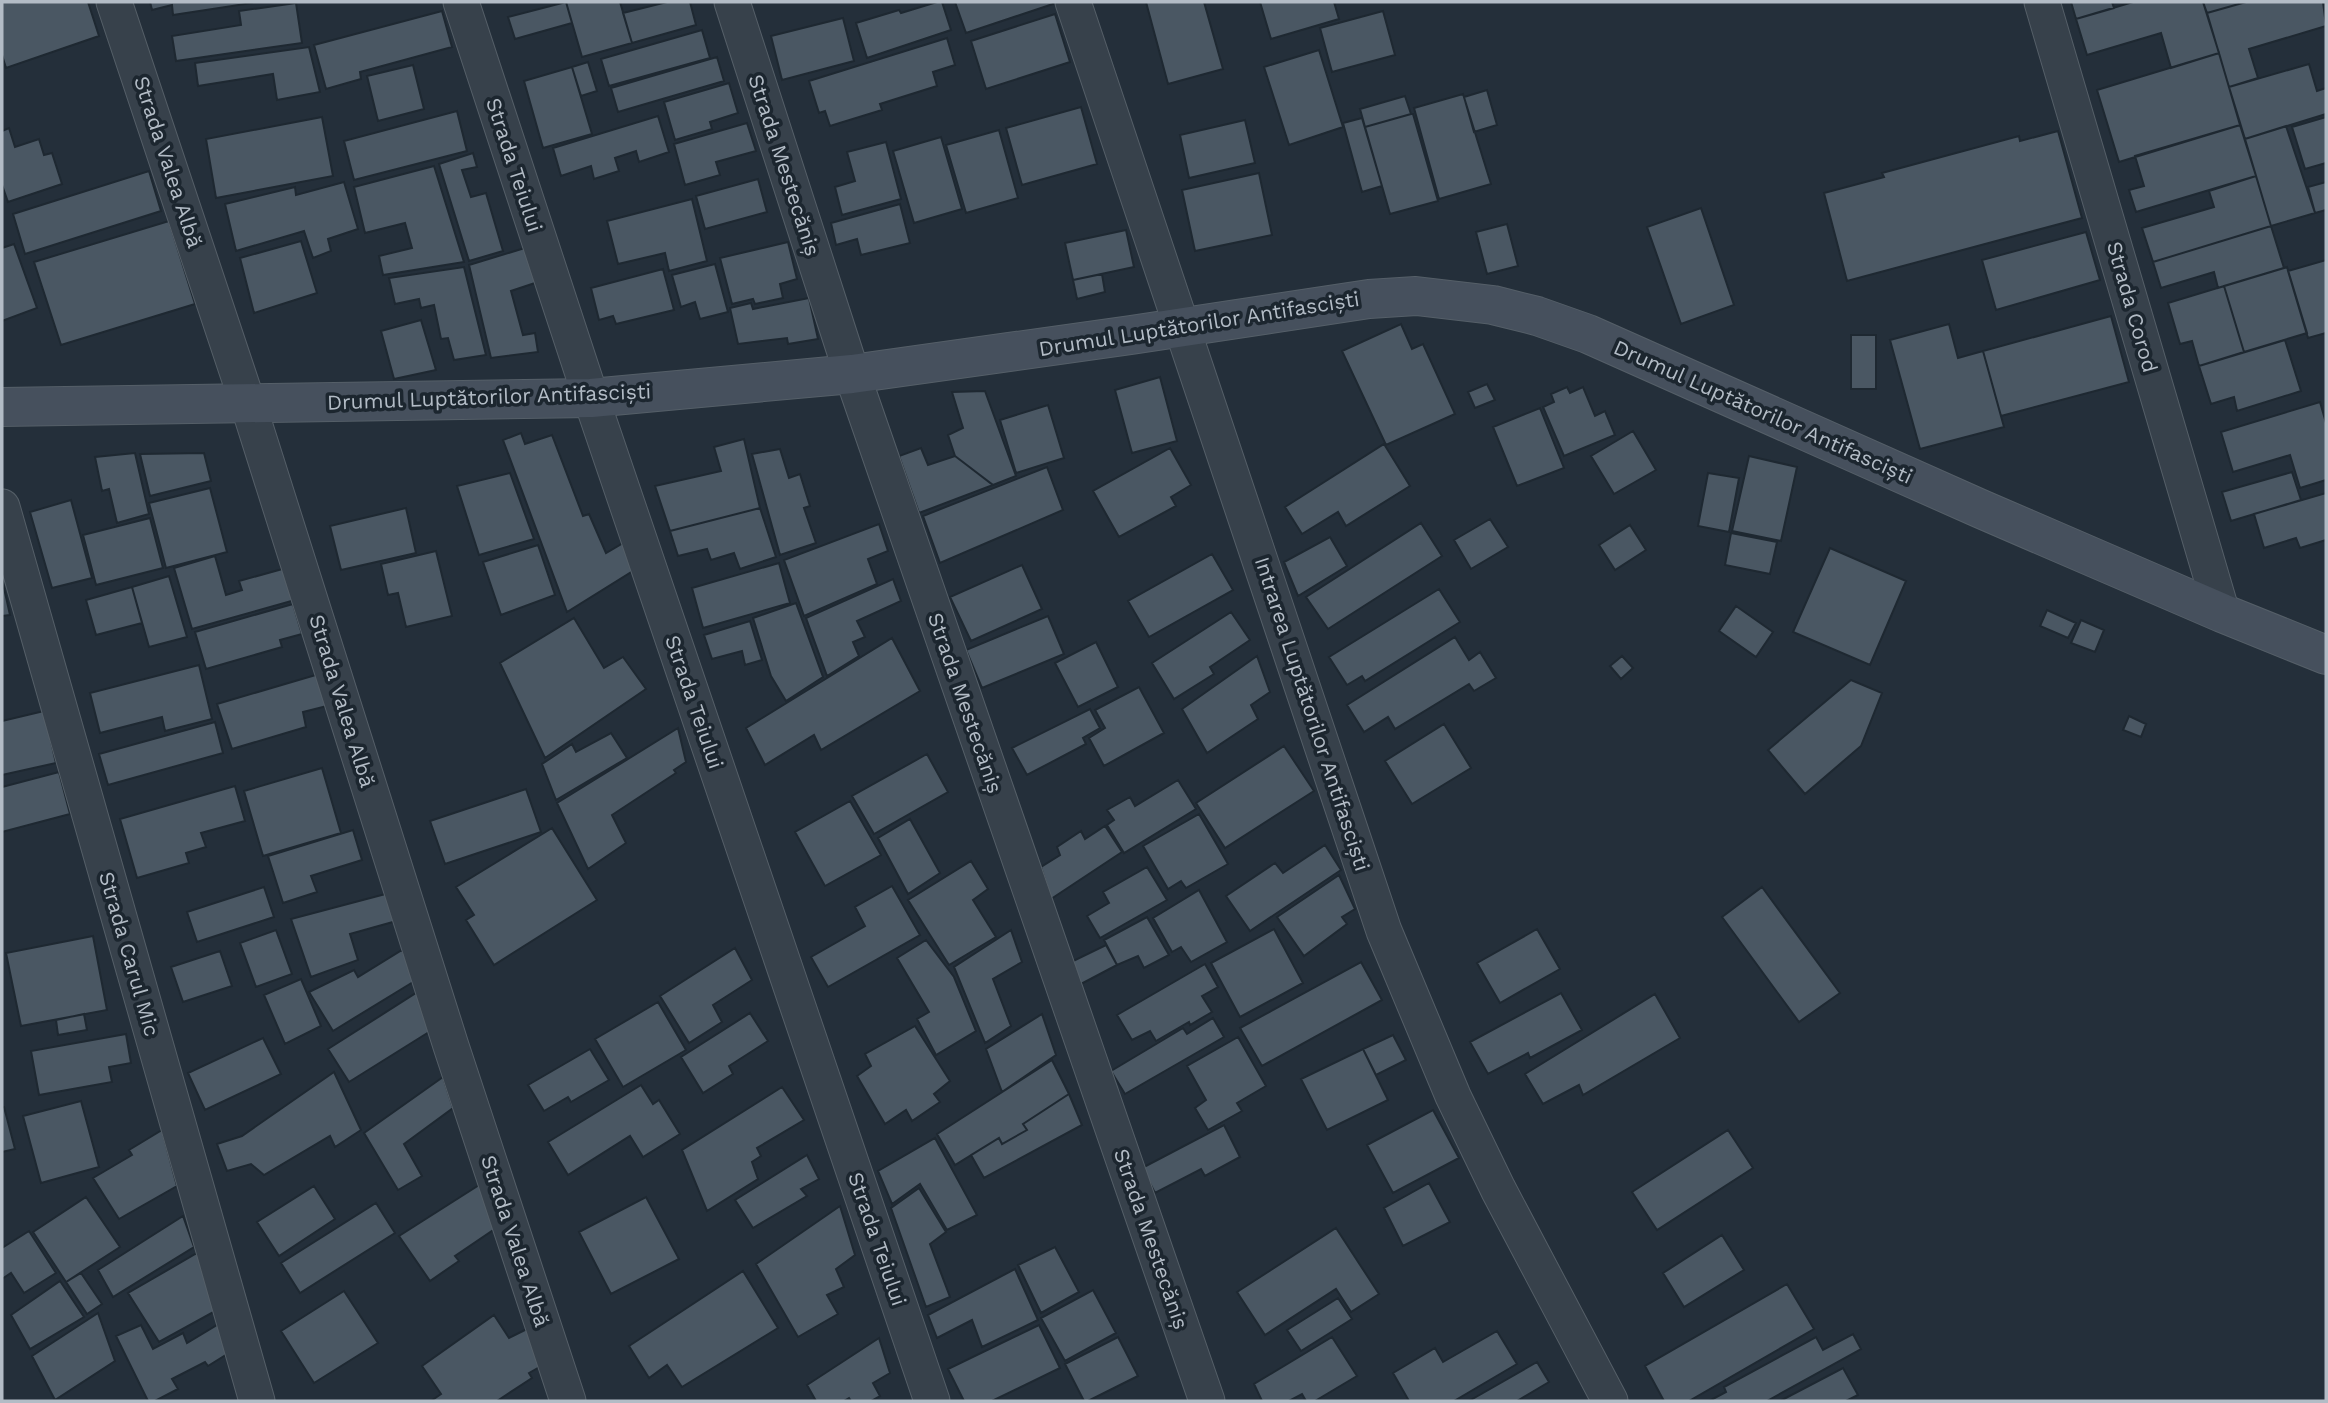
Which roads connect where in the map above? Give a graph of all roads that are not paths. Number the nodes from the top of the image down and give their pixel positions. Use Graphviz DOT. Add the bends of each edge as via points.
graph roads {
  1 [pos="114,2"];
  2 [pos="461,2"];
  3 [pos="732,2"];
  4 [pos="1073,2"];
  5 [pos="2042,2"];
  6 [pos="1183,327"];
  7 [pos="852,374"];
  8 [pos="591,398"];
  9 [pos="248,404"];
  10 [pos="2,407"];
  11 [pos="2,507"];
  12 [pos="2222,613"];
  13 [pos="2326,655"];
  14 [pos="257,1401"];
  15 [pos="568,1401"];
  16 [pos="932,1401"];
  17 [pos="1207,1401"];
  18 [pos="1610,1401"];
  1 -- 9 [label="street, Strada Valea Albă"];
  2 -- 8 [label="street, Strada Teiului"];
  3 -- 7 [label="street, Strada Mestecăniș"];
  4 -- 6 [label="street, Intrarea Luptătorilor Antifasciști"];
  5 -- 12 [label="street, Strada Corod"];
  6 -- 7 [label="street, Drumul Luptătorilor Antifasciști"];
  6 -- 12 [label="street, Drumul Luptătorilor Antifasciști" via="1416,296 1493,305 1537,316 1588,334"];
  6 -- 18 [label="street, Intrarea Luptătorilor Antifasciști" via="1384,931 1453,1096"];
  7 -- 8 [label="street, Drumul Luptătorilor Antifasciști"];
  7 -- 17 [label="street, Strada Mestecăniș"];
  8 -- 9 [label="street, Drumul Luptătorilor Antifasciști"];
  8 -- 16 [label="street, Strada Teiului"];
  9 -- 10 [label="street, Drumul Luptătorilor Antifasciști"];
  9 -- 15 [label="street, Strada Valea Albă"];
  11 -- 14 [label="street, Strada Carul Mic"];
  12 -- 13 [label="street, Drumul Luptătorilor Antifasciști"];
}
